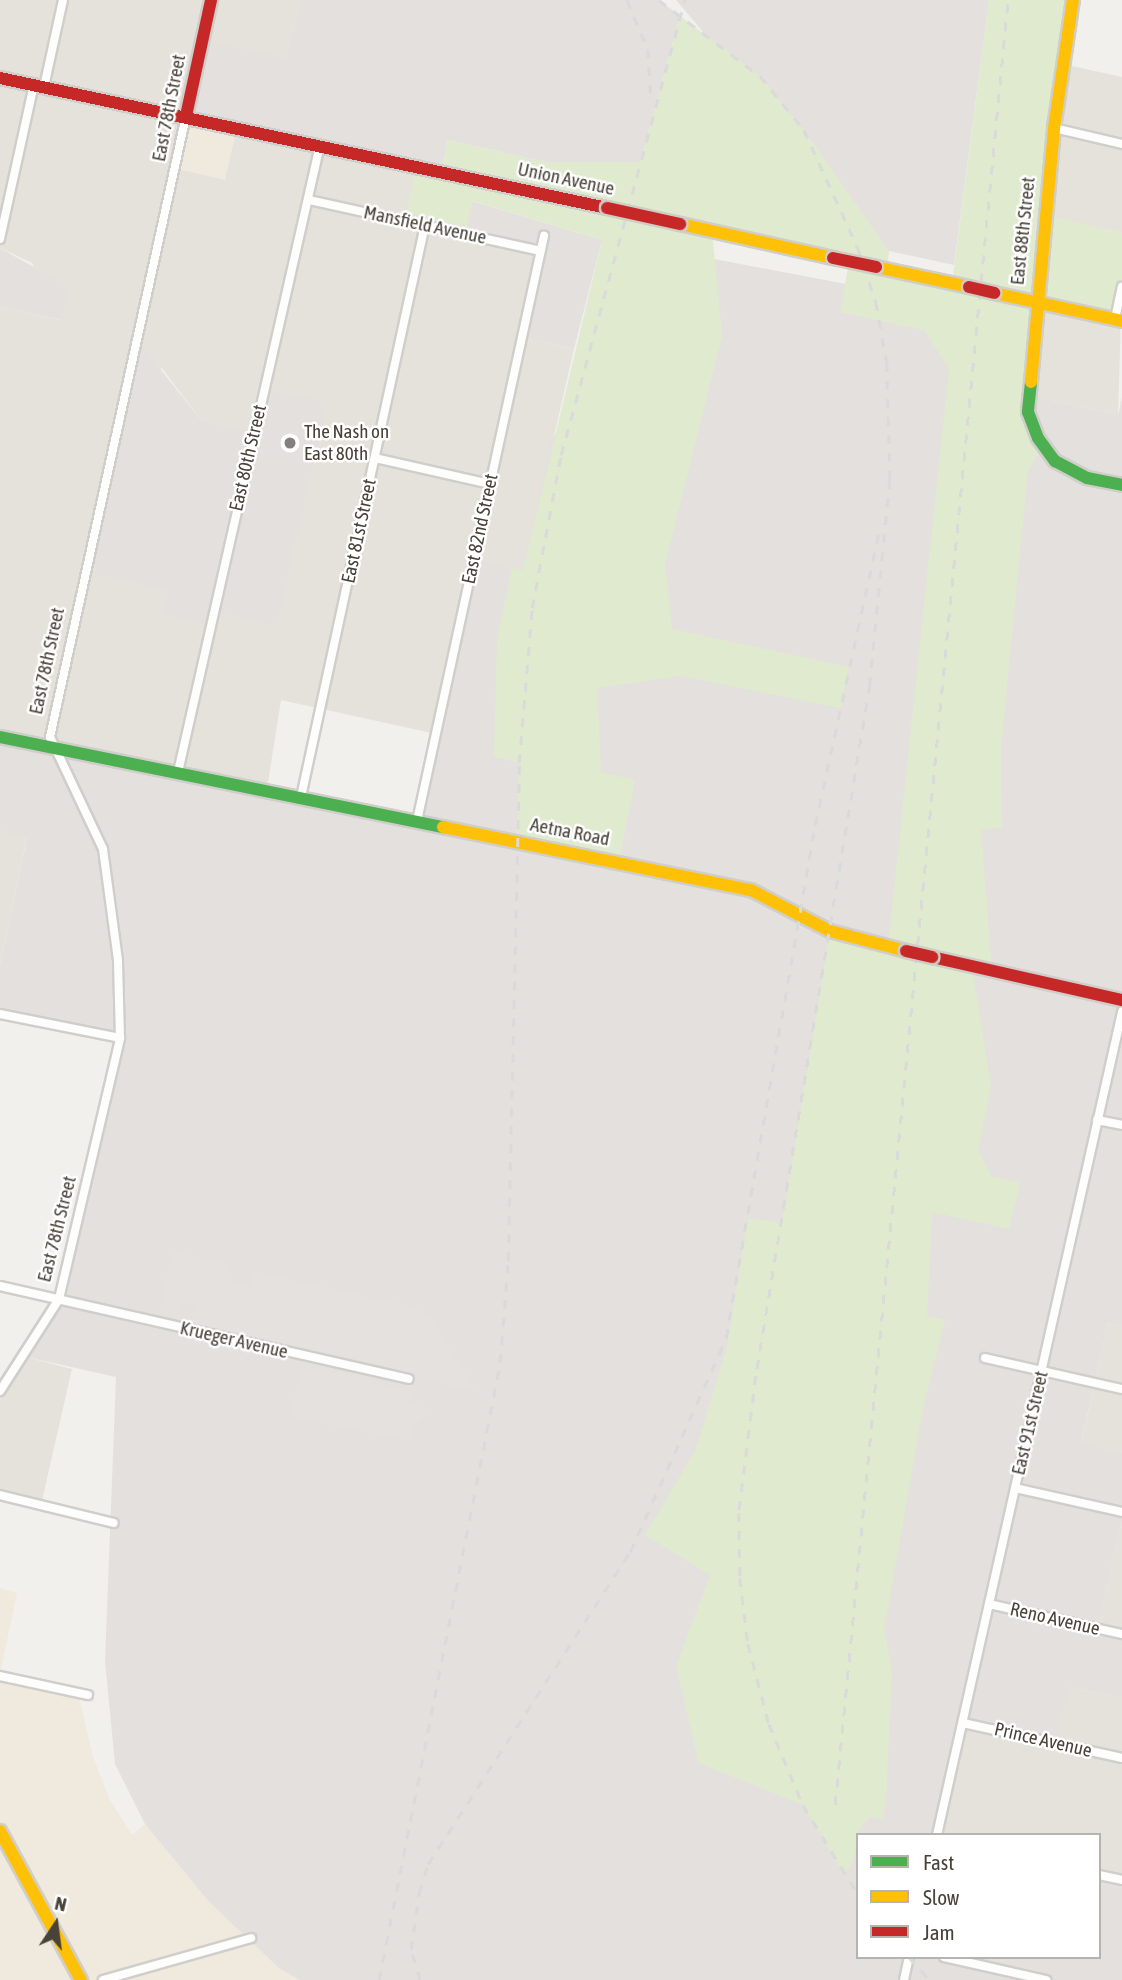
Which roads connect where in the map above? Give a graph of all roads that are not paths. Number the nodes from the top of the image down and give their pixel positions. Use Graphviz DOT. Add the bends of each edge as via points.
graph roads {
  1 [pos="63,0"];
  2 [pos="211,0"];
  3 [pos="1073,0"];
  4 [pos="0,78"];
  5 [pos="39,86"];
  6 [pos="186,116"];
  7 [pos="1054,128"];
  8 [pos="1122,144"];
  9 [pos="320,145"];
  10 [pos="309,200"];
  11 [pos="425,225"];
  12 [pos="544,236"];
  13 [pos="0,239"];
  14 [pos="540,251"];
  15 [pos="1122,287"];
  16 [pos="1035,301"];
  17 [pos="1118,320"];
  18 [pos="375,458"];
  19 [pos="490,484"];
  20 [pos="1122,485"];
  21 [pos="0,739"];
  22 [pos="55,747"];
  23 [pos="178,772"];
  24 [pos="301,797"];
  25 [pos="417,821"];
  26 [pos="1122,1000"];
  27 [pos="1122,1012"];
  28 [pos="0,1014"];
  29 [pos="120,1038"];
  30 [pos="1097,1119"];
  31 [pos="1122,1125"];
  32 [pos="0,1286"];
  33 [pos="59,1299"];
  34 [pos="985,1358"];
  35 [pos="1043,1371"];
  36 [pos="409,1379"];
  37 [pos="1122,1389"];
  38 [pos="0,1391"];
  39 [pos="1016,1488"];
  40 [pos="0,1495"];
  41 [pos="1122,1512"];
  42 [pos="114,1523"];
  43 [pos="989,1604"];
  44 [pos="1122,1634"];
  45 [pos="0,1676"];
  46 [pos="88,1695"];
  47 [pos="963,1723"];
  48 [pos="1122,1758"];
  49 [pos="0,1831"];
  50 [pos="937,1833"];
  51 [pos="1101,1875"];
  52 [pos="1122,1880"];
  53 [pos="251,1938"];
  54 [pos="909,1959"];
  55 [pos="953,1959"];
  56 [pos="81,1980"];
  57 [pos="103,1980"];
  58 [pos="904,1980"];
  59 [pos="1046,1980"];
  1 -- 5 [label="street"];
  2 -- 6 [label="street, East 78th Street"];
  3 -- 7 [label="street, East 88th Street"];
  4 -- 5 [label="street, Union Avenue"];
  5 -- 6 [label="street, Union Avenue"];
  5 -- 13 [label="street"];
  6 -- 9 [label="street, Union Avenue"];
  6 -- 22 [label="street, East 78th Street" via="50,737"];
  7 -- 8 [label="street"];
  7 -- 16 [label="street, East 88th Street"];
  9 -- 10 [label="street, East 80th Street"];
  9 -- 16 [label="street, Union Avenue, bridge"];
  10 -- 11 [label="street, Mansfield Avenue"];
  10 -- 23 [label="street, East 80th Street"];
  11 -- 14 [label="street, Mansfield Avenue"];
  11 -- 18 [label="street, East 81st Street"];
  12 -- 14 [label="street, East 82nd Street"];
  14 -- 19 [label="street, East 82nd Street"];
  15 -- 17 [label="street"];
  16 -- 17 [label="street, Union Avenue"];
  16 -- 20 [label="street, East 88th Street" via="1028,412 1038,439 1055,461 1087,478"];
  18 -- 19 [label="street"];
  18 -- 24 [label="street, East 81st Street"];
  19 -- 25 [label="street, East 82nd Street"];
  21 -- 22 [label="street, Aetna Road"];
  22 -- 23 [label="street, Aetna Road"];
  22 -- 29 [label="street, East 78th Street" via="103,849 118,960"];
  23 -- 24 [label="street, Aetna Road"];
  24 -- 25 [label="street, Aetna Road"];
  25 -- 26 [label="street, Aetna Road, bridge" via="751,890 830,931"];
  27 -- 30 [label="street, East 91st Street"];
  28 -- 29 [label="street"];
  29 -- 33 [label="street, East 78th Street"];
  30 -- 31 [label="street"];
  30 -- 35 [label="street, East 91st Street"];
  32 -- 33 [label="street, Krueger Avenue"];
  33 -- 36 [label="street, Krueger Avenue"];
  33 -- 38 [label="street, East 78th Street"];
  34 -- 35 [label="street"];
  35 -- 37 [label="street"];
  35 -- 39 [label="street, East 91st Street"];
  39 -- 41 [label="street"];
  39 -- 43 [label="street, East 91st Street"];
  40 -- 42 [label="street"];
  43 -- 44 [label="street, Reno Avenue"];
  43 -- 47 [label="street, East 91st Street"];
  45 -- 46 [label="street"];
  47 -- 48 [label="street, Prince Avenue"];
  47 -- 50 [label="street, East 91st Street"];
  49 -- 56 [label="street"];
  51 -- 52 [label="street"];
  53 -- 57 [label="street"];
  54 -- 58 [label="street"];
  55 -- 59 [label="street"];
}
